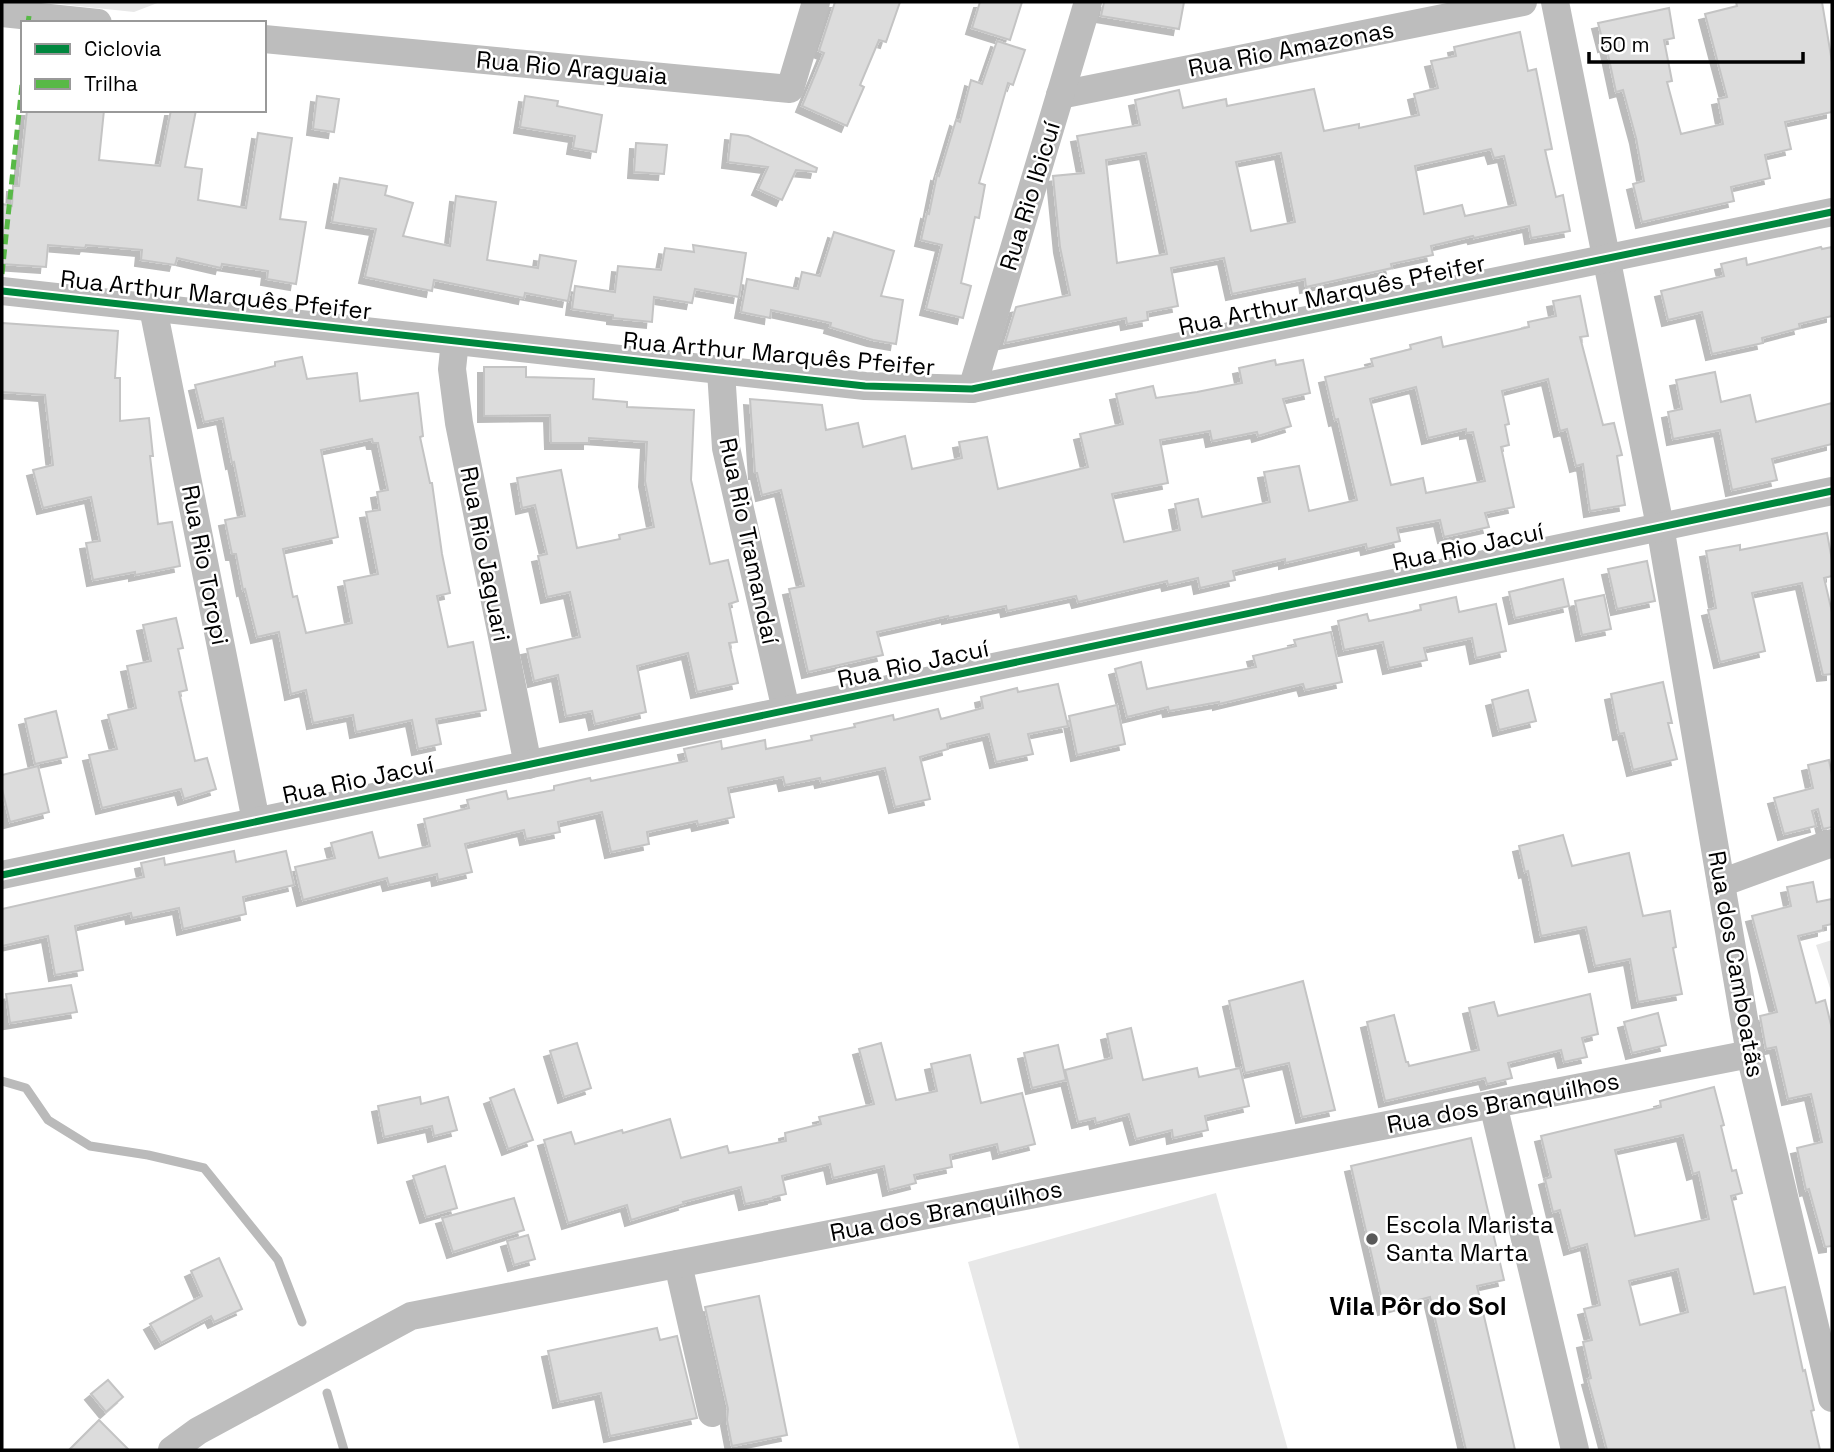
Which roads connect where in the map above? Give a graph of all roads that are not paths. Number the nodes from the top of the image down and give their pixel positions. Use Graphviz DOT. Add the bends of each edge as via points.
graph roads {
  1 [pos="816,2"];
  2 [pos="1088,2"];
  3 [pos="1523,2"];
  4 [pos="1555,2"];
  5 [pos="2,13"];
  6 [pos="79,21"];
  7 [pos="266,39"];
  8 [pos="1060,96"];
  9 [pos="1832,212"];
  10 [pos="1606,258"];
  11 [pos="2,291"];
  12 [pos="153,308"];
  13 [pos="455,341"];
  14 [pos="721,371"];
  15 [pos="972,389"];
  16 [pos="1832,491"];
  17 [pos="1660,526"];
  18 [pos="786,710"];
  19 [pos="528,765"];
  20 [pos="256,821"];
  21 [pos="1832,843"];
  22 [pos="2,875"];
  23 [pos="1721,883"];
  24 [pos="1750,1054"];
  25 [pos="1493,1104"];
  26 [pos="678,1264"];
  27 [pos="1832,1398"];
  28 [pos="712,1413"];
  29 [pos="172,1450"];
  30 [pos="1575,1450"];
  1 -- 7 [label="street, Rua Rio Araguaia" via="790,89"];
  2 -- 8 [label="street, Rua Rio Ibicuí"];
  3 -- 8 [label="street, Rua Rio Amazonas"];
  4 -- 10 [label="street, Rua dos Camboatãs"];
  5 -- 6 [label="street"];
  8 -- 15 [label="street, Rua Rio Ibicuí"];
  9 -- 10 [label="street, Rua Arthur Marquês Pfeifer"];
  10 -- 15 [label="street, Rua Arthur Marquês Pfeifer"];
  10 -- 17 [label="street, Rua dos Camboatãs"];
  11 -- 12 [label="street, Rua Arthur Marquês Pfeifer"];
  12 -- 13 [label="street, Rua Arthur Marquês Pfeifer"];
  12 -- 20 [label="street, Rua Rio Toropi"];
  13 -- 14 [label="street, Rua Arthur Marquês Pfeifer"];
  13 -- 19 [label="street, Rua Rio Jaguari" via="452,369 458,424"];
  14 -- 15 [label="street, Rua Arthur Marquês Pfeifer" via="865,386"];
  14 -- 18 [label="street, Rua Rio Tramandaí" via="726,448"];
  16 -- 17 [label="street, Rua Rio Jacuí"];
  17 -- 18 [label="street, Rua Rio Jacuí"];
  17 -- 23 [label="street, Rua dos Camboatãs"];
  18 -- 19 [label="street, Rua Rio Jacuí"];
  19 -- 20 [label="street, Rua Rio Jacuí"];
  20 -- 22 [label="street, Rua Rio Jacuí"];
  21 -- 23 [label="street"];
  23 -- 24 [label="street, Rua dos Camboatãs"];
  24 -- 25 [label="street, Rua dos Branquilhos"];
  24 -- 27 [label="street, Rua dos Camboatãs"];
  25 -- 26 [label="street, Rua dos Branquilhos"];
  25 -- 30 [label="street"];
  26 -- 28 [label="street"];
  26 -- 29 [label="street, Rua dos Branquilhos" via="411,1316 198,1431"];
}
